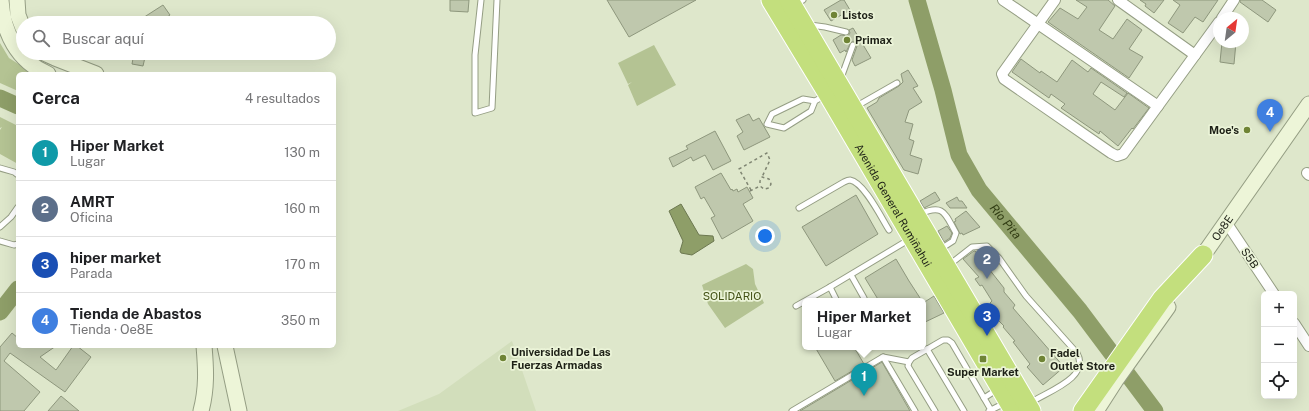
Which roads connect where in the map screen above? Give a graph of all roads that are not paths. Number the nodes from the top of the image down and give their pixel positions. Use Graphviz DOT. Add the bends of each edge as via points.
graph roads {
  1 [pos="1,0"];
  2 [pos="17,0"];
  3 [pos="481,0"];
  4 [pos="497,0"];
  5 [pos="771,0"];
  6 [pos="1003,0"];
  7 [pos="1055,0"];
  8 [pos="1118,0"];
  9 [pos="1230,1"];
  10 [pos="795,2"];
  11 [pos="1225,12"];
  12 [pos="18,16"];
  13 [pos="803,24"];
  14 [pos="1038,24"];
  15 [pos="1213,30"];
  16 [pos="846,32"];
  17 [pos="853,45"];
  18 [pos="16,48"];
  19 [pos="1195,55"];
  20 [pos="26,60"];
  21 [pos="60,60"];
  22 [pos="45,72"];
  23 [pos="91,72"];
  24 [pos="897,83"];
  25 [pos="827,93"];
  26 [pos="1309,104"];
  27 [pos="1158,106"];
  28 [pos="852,109"];
  29 [pos="0,168"];
  30 [pos="16,174"];
  31 [pos="875,190"];
  32 [pos="799,208"];
  33 [pos="16,211"];
  34 [pos="916,216"];
  35 [pos="1226,222"];
  36 [pos="0,227"];
  37 [pos="889,230"];
  38 [pos="913,237"];
  39 [pos="0,242"];
  40 [pos="16,244"];
  41 [pos="1203,255"];
  42 [pos="941,259"];
  43 [pos="851,275"];
  44 [pos="830,287"];
  45 [pos="1272,291"];
  46 [pos="810,298"];
  47 [pos="836,298"];
  48 [pos="864,298"];
  49 [pos="802,303"];
  50 [pos="796,306"];
  51 [pos="1297,327"];
  52 [pos="1309,346"];
  53 [pos="204,348"];
  54 [pos="225,348"];
  55 [pos="927,349"];
  56 [pos="925,350"];
  57 [pos="883,357"];
  58 [pos="909,362"];
  59 [pos="984,398"];
  60 [pos="1017,403"];
  61 [pos="202,411"];
  62 [pos="239,411"];
  63 [pos="792,411"];
  64 [pos="915,411"];
  65 [pos="935,411"];
  66 [pos="964,411"];
  67 [pos="991,411"];
  68 [pos="1083,411"];
  69 [pos="1096,411"];
  1 -- 18 [label="street" via="2,18"];
  2 -- 12 [label="street"];
  3 -- 4 [label="lane" via="475,55 475,113 492,108"];
  5 -- 25 [label="highway, Avenida General Rumiñahui"];
  6 -- 14 [label="street"];
  7 -- 14 [label="street"];
  8 -- 19 [label="street"];
  9 -- 11 [label="street"];
  10 -- 13 [label="highway, Avenida General Rumiñahui"];
  13 -- 16 [label="lane"];
  13 -- 25 [label="highway, Avenida General Rumiñahui"];
  14 -- 27 [label="street"];
  14 -- 27 [label="street" via="1005,69 1002,74 1004,78 1111,153 1117,156 1123,154"];
  15 -- 19 [label="street"];
  17 -- 25 [label="lane"];
  19 -- 27 [label="street"];
  20 -- 22 [label="street"];
  21 -- 23 [label="street"];
  24 -- 28 [label="lane"];
  25 -- 25 [label="lane" via="803,99 772,114 767,124 784,128 811,111"];
  25 -- 28 [label="highway, Avenida General Rumiñahui"];
  25 -- 31 [label="highway, Avenida General Rumiñahui"];
  26 -- 35 [label="street, Oe8E"];
  28 -- 34 [label="highway, Avenida General Rumiñahui"];
  29 -- 30 [label="lane"];
  31 -- 32 [label="lane" via="851,180"];
  31 -- 37 [label="lane"];
  31 -- 38 [label="highway, Avenida General Rumiñahui"];
  33 -- 36 [label="lane"];
  34 -- 42 [label="highway, Avenida General Rumiñahui"];
  34 -- 42 [label="lane" via="936,209 943,211 956,233"];
  35 -- 41 [label="street, Oe8E"];
  35 -- 45 [label="street, S5B"];
  38 -- 43 [label="lane"];
  38 -- 60 [label="highway, Avenida General Rumiñahui"];
  39 -- 40 [label="lane"];
  41 -- 68 [label="highway" via="1162,299"];
  41 -- 69 [label="street, Oe8E"];
  42 -- 60 [label="highway, Avenida General Rumiñahui"];
  42 -- 60 [label="lane" via="972,247 987,246 999,258 1026,296 1077,353 1080,368 1069,381 1037,398"];
  43 -- 44 [label="lane"];
  43 -- 48 [label="lane"];
  44 -- 46 [label="lane"];
  44 -- 47 [label="lane"];
  49 -- 50 [label="lane"];
  51 -- 52 [label="street"];
  53 -- 61 [label="street" via="206,381"];
  54 -- 62 [label="street"];
  55 -- 59 [label="lane" via="943,340 952,343"];
  55 -- 66 [label="lane"];
  56 -- 58 [label="lane"];
  57 -- 58 [label="lane"];
  57 -- 63 [label="lane"];
  57 -- 64 [label="lane"];
  58 -- 65 [label="lane" via="908,366"];
  59 -- 60 [label="lane"];
  59 -- 67 [label="lane"];
  60 -- 67 [label="lane" via="1002,404"];
}
